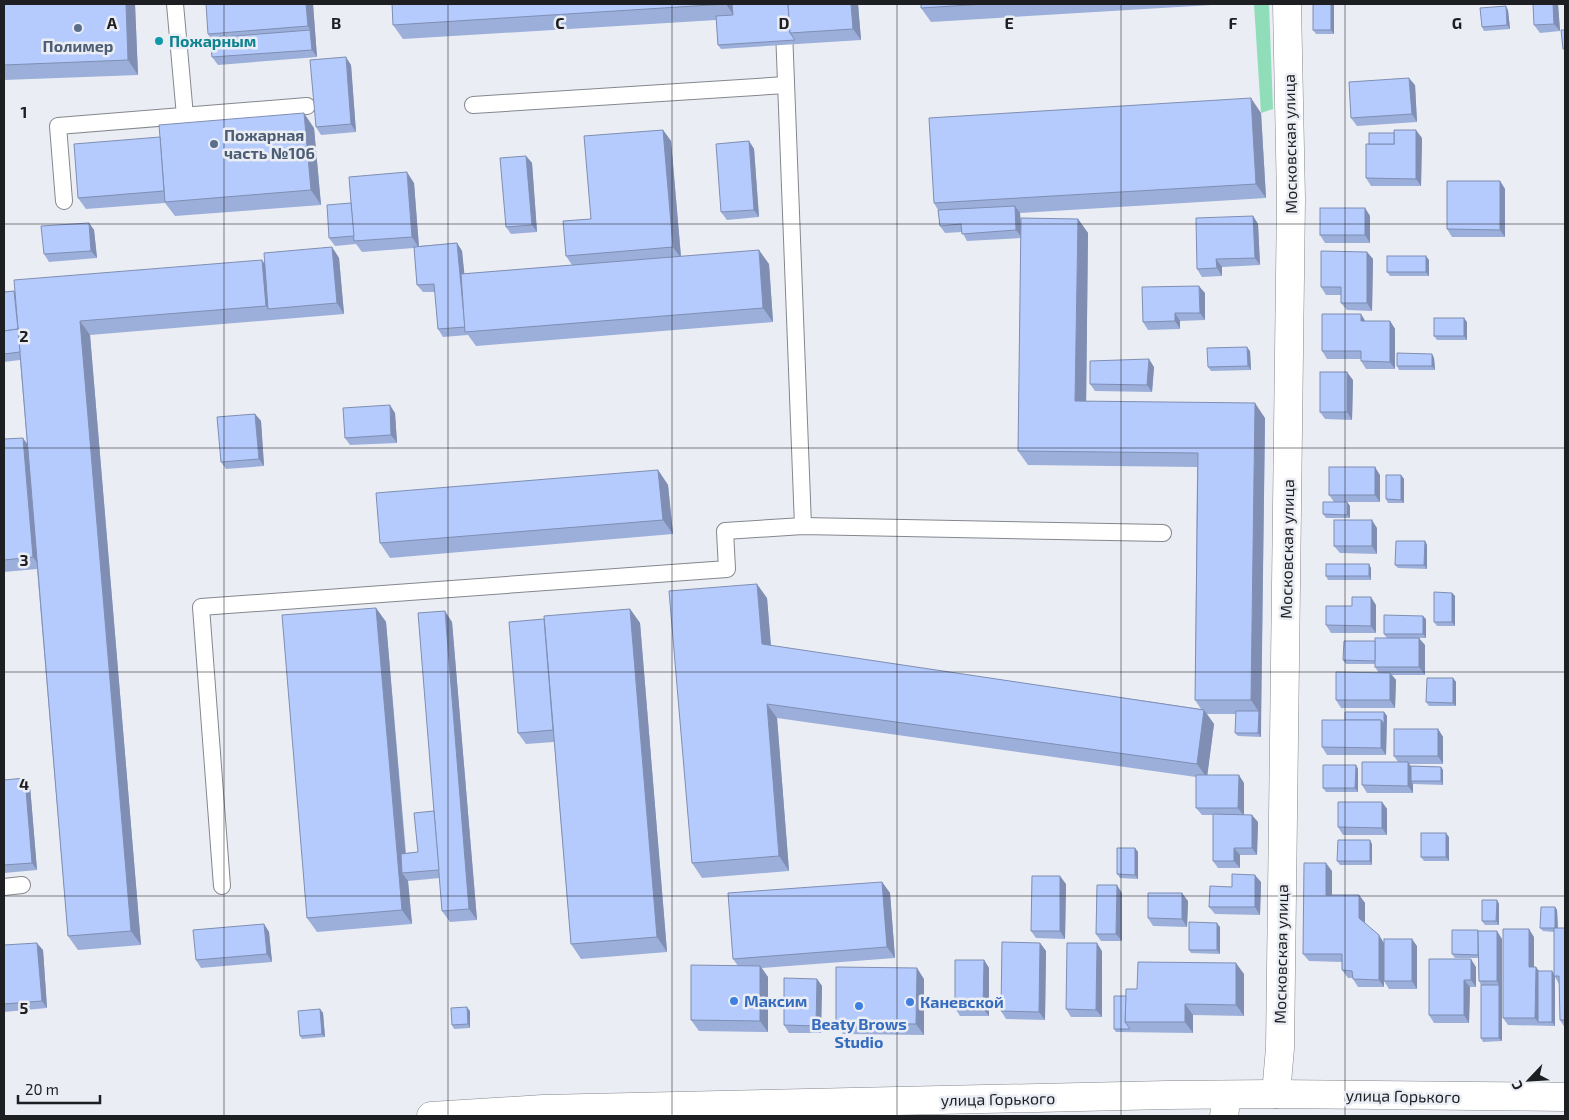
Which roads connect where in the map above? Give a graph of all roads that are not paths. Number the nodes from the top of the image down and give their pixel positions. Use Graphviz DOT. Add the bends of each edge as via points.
graph roads {
  1 [pos="175,4"];
  2 [pos="783,4"];
  3 [pos="1288,4"];
  4 [pos="786,85"];
  5 [pos="473,105"];
  6 [pos="307,106"];
  7 [pos="185,116"];
  8 [pos="64,201"];
  9 [pos="803,526"];
  10 [pos="1163,532"];
  11 [pos="22,885"];
  12 [pos="4,886"];
  13 [pos="222,886"];
  14 [pos="1276,1094"];
  15 [pos="1565,1097"];
  16 [pos="1226,1106"];
  17 [pos="507,1113"];
  18 [pos="430,1116"];
  1 -- 7 [label="lane"];
  2 -- 4 [label="lane"];
  3 -- 14 [label="main road, Московская улица" via="1291,199 1280,1048"];
  4 -- 5 [label="lane"];
  4 -- 9 [label="lane"];
  6 -- 7 [label="lane"];
  7 -- 8 [label="lane" via="58,126"];
  9 -- 10 [label="lane"];
  9 -- 13 [label="lane" via="724,531 727,569 201,607"];
  11 -- 12 [label="lane"];
  14 -- 15 [label="main road, улица Горького"];
  14 -- 16 [label="main road, улица Горького"];
  16 -- 17 [label="main road, улица Горького"];
  17 -- 18 [label="main road, улица Горького"];
}
